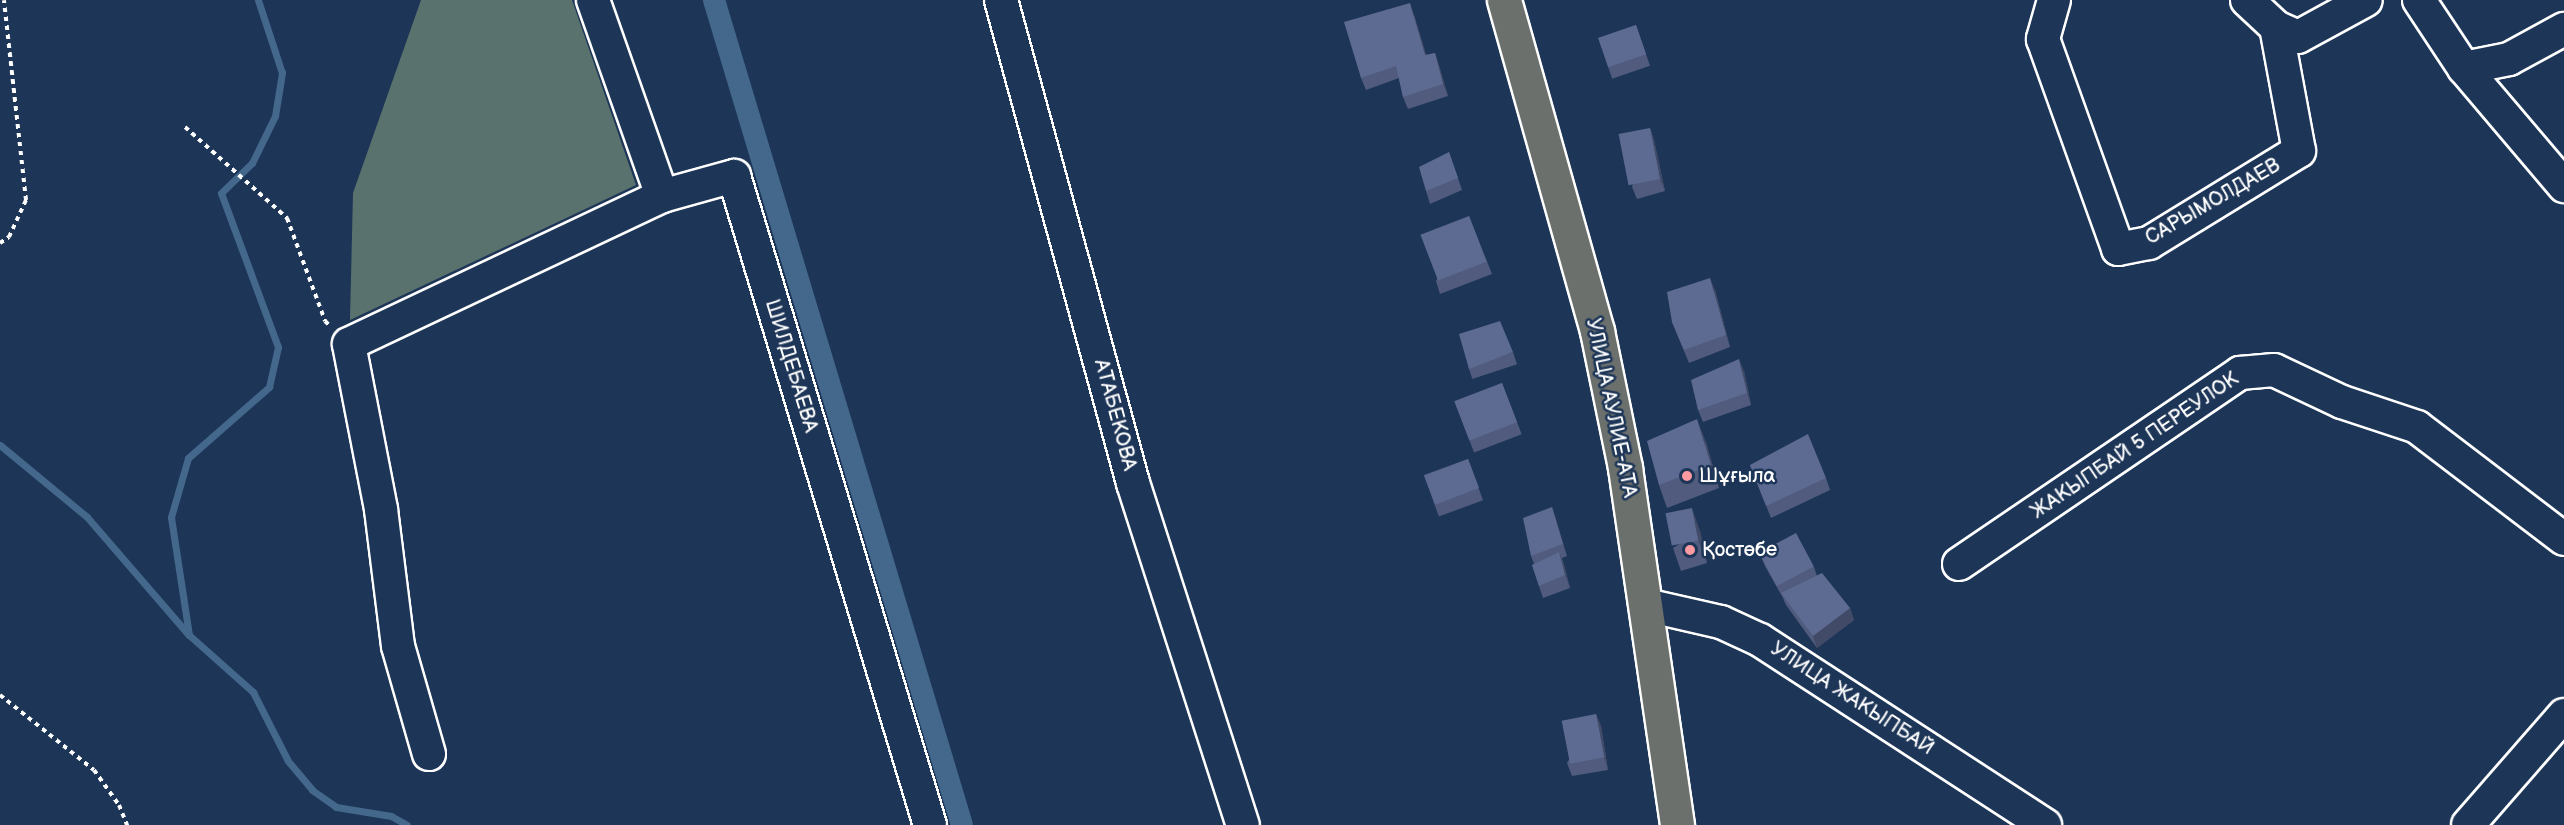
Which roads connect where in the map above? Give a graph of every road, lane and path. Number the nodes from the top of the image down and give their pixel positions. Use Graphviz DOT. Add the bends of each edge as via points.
graph roads {
  1 [pos="4,0"];
  2 [pos="593,0"];
  3 [pos="1001,0"];
  4 [pos="1504,0"];
  5 [pos="2054,0"];
  6 [pos="2247,0"];
  7 [pos="2366,0"];
  8 [pos="2419,0"];
  9 [pos="2276,27"];
  10 [pos="2564,29"];
  11 [pos="2464,68"];
  12 [pos="185,127"];
  13 [pos="2564,186"];
  14 [pos="662,195"];
  15 [pos="0,243"];
  16 [pos="349,344"];
  17 [pos="2564,539"];
  18 [pos="1959,564"];
  19 [pos="1646,605"];
  20 [pos="0,695"];
  21 [pos="2564,715"];
  22 [pos="429,754"];
  23 [pos="127,825"];
  24 [pos="930,825"];
  25 [pos="1243,825"];
  26 [pos="1677,825"];
  27 [pos="2045,825"];
  28 [pos="2468,825"];
  1 -- 15 [label="path" via="26,200 9,237"];
  2 -- 14 [label="street"];
  3 -- 25 [label="street, АТАБЕКОВА" via="1133,483"];
  4 -- 19 [label="main road, УЛИЦА АУЛИЕ-АТА" via="1597,332 1625,468"];
  5 -- 9 [label="street, САРЫМОЛДАЕВ" via="2043,39 2118,249 2149,243 2299,151"];
  6 -- 9 [label="street"];
  7 -- 9 [label="street" via="2298,37"];
  8 -- 11 [label="street"];
  10 -- 11 [label="street" via="2509,59"];
  11 -- 13 [label="street"];
  12 -- 16 [label="path" via="287,218 325,321"];
  14 -- 16 [label="street"];
  14 -- 24 [label="street, ШИЛДЕБАЕВА" via="734,176"];
  16 -- 22 [label="street" via="381,509 398,646"];
  17 -- 18 [label="street, ЖАКЫПБАЙ 5 ПЕРЕУЛОК" via="2417,428 2342,402 2274,370 2240,373"];
  19 -- 26 [label="main road, УЛИЦА АУЛИЕ-АТА"];
  19 -- 27 [label="street, УЛИЦА ЖАКЫПБАЙ" via="1721,622 1760,640"];
  20 -- 23 [label="path" via="94,770"];
  21 -- 28 [label="street"];
}
